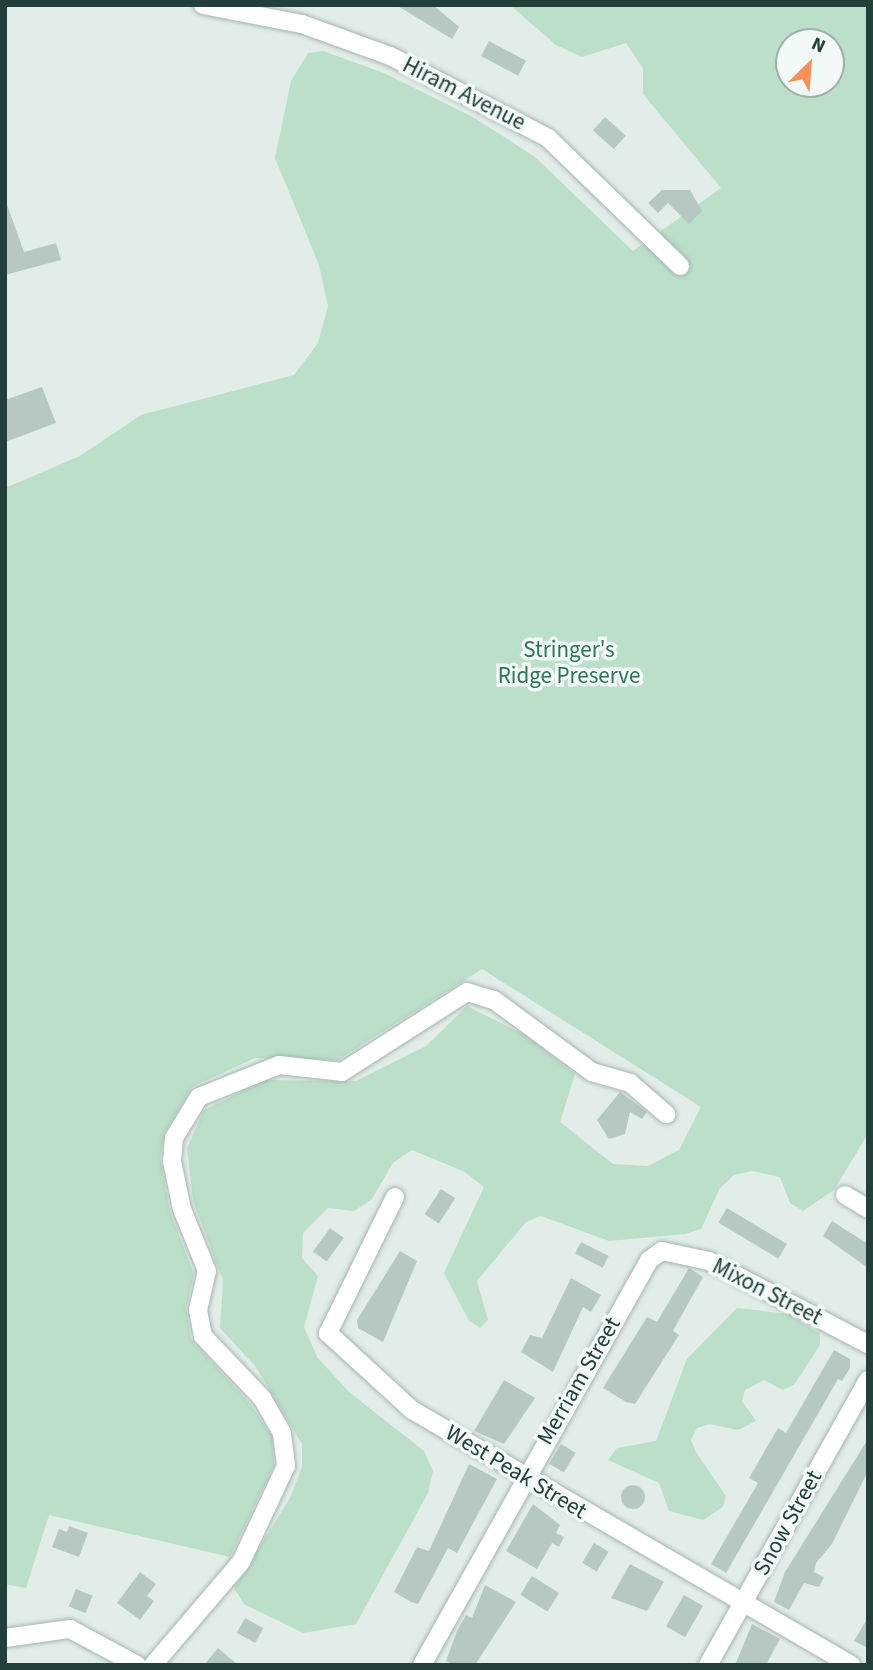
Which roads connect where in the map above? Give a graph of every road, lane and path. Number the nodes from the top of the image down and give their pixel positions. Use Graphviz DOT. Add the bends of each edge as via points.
graph roads {
  1 [pos="203,5"];
  2 [pos="680,266"];
  3 [pos="666,1114"];
  4 [pos="845,1195"];
  5 [pos="395,1197"];
  6 [pos="868,1209"];
  7 [pos="662,1251"];
  8 [pos="868,1344"];
  9 [pos="868,1380"];
  10 [pos="524,1478"];
  11 [pos="743,1603"];
  12 [pos="5,1638"];
  13 [pos="137,1665"];
  14 [pos="153,1665"];
  15 [pos="422,1665"];
  16 [pos="708,1665"];
  17 [pos="851,1665"];
  1 -- 2 [label="street, Hiram Avenue" via="302,24 390,56 537,132"];
  3 -- 14 [label="street" via="630,1083 592,1072 494,1000 467,992 342,1072 279,1065 199,1097 174,1138 172,1161 182,1209 207,1271 198,1310 203,1336 262,1398 282,1433 286,1466 241,1562"];
  4 -- 6 [label="street"];
  5 -- 10 [label="street, West Peak Street" via="328,1333 412,1410"];
  7 -- 8 [label="street, Mixon Street" via="709,1261"];
  7 -- 10 [label="street, Merriam Street" via="649,1260"];
  9 -- 11 [label="street, Snow Street"];
  10 -- 11 [label="street, West Peak Street"];
  10 -- 15 [label="street, Merriam Street"];
  11 -- 16 [label="street, Snow Street"];
  11 -- 17 [label="street, West Peak Street"];
  12 -- 13 [label="street" via="70,1629"];
}
